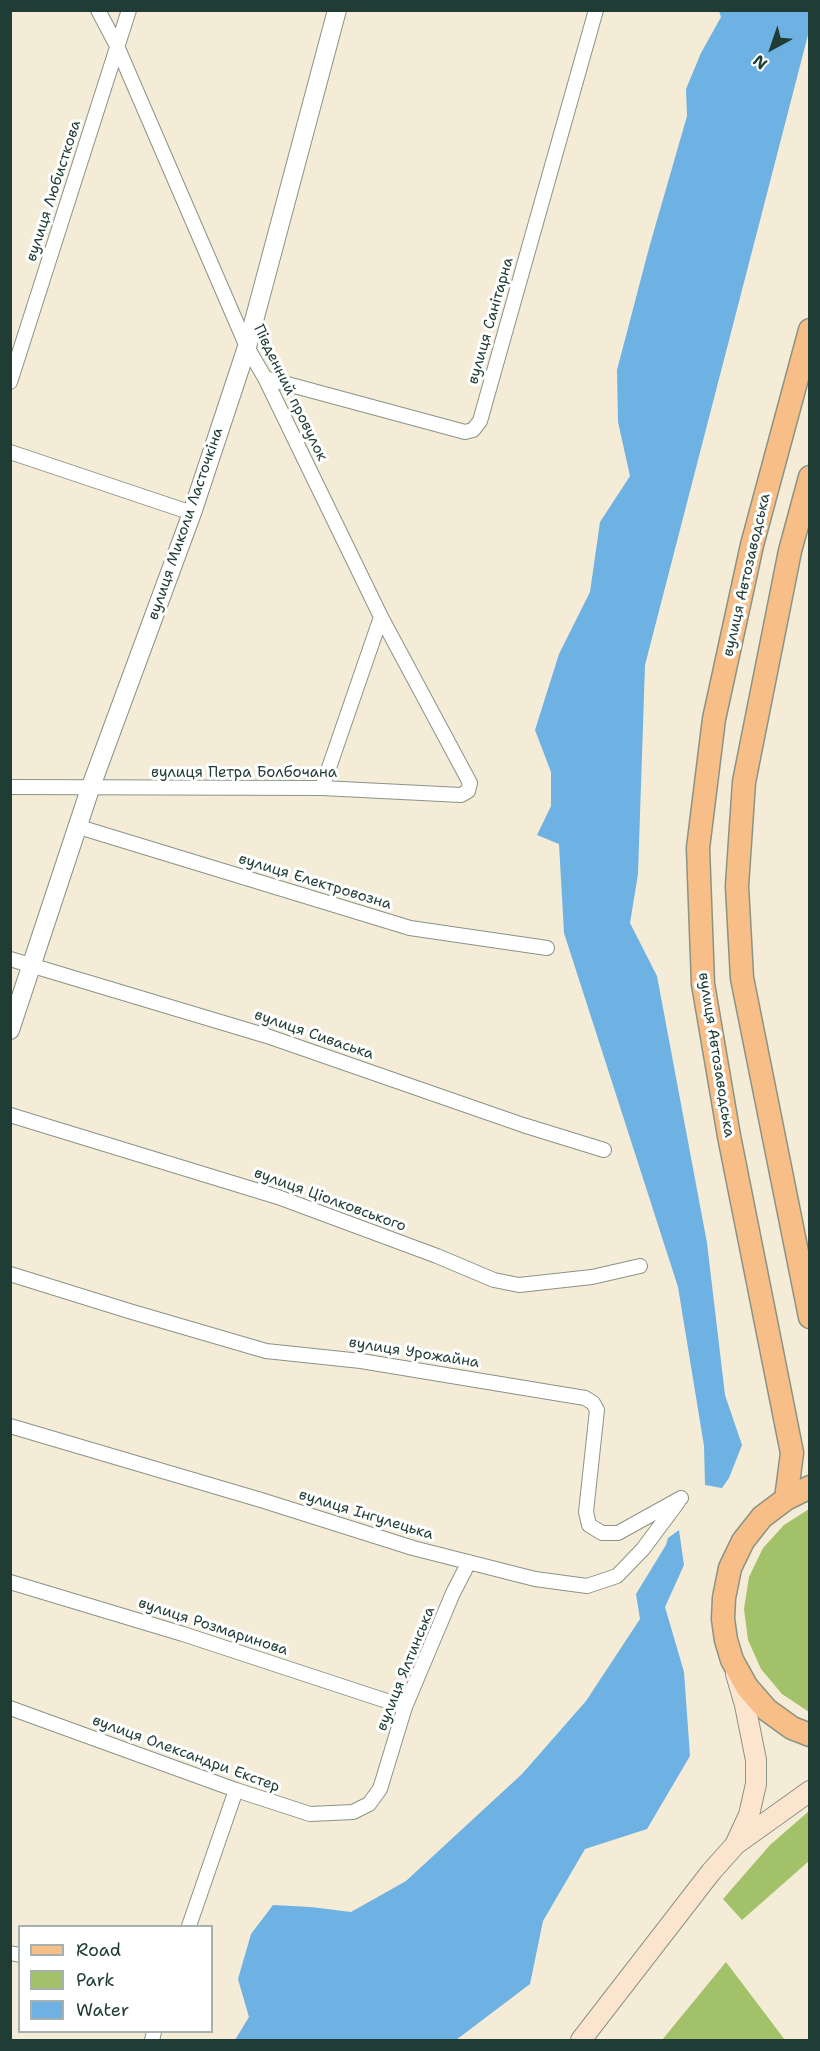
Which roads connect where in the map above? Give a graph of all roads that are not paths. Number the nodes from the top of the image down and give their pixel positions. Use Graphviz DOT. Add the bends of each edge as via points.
graph roads {
  1 [pos="98,10"];
  2 [pos="129,10"];
  3 [pos="337,10"];
  4 [pos="596,10"];
  5 [pos="117,46"];
  6 [pos="810,330"];
  7 [pos="247,347"];
  8 [pos="265,378"];
  9 [pos="10,382"];
  10 [pos="10,452"];
  11 [pos="810,477"];
  12 [pos="192,513"];
  13 [pos="752,545"];
  14 [pos="790,551"];
  15 [pos="381,617"];
  16 [pos="470,783"];
  17 [pos="10,787"];
  18 [pos="322,788"];
  19 [pos="90,789"];
  20 [pos="79,827"];
  21 [pos="547,948"];
  22 [pos="10,958"];
  23 [pos="32,965"];
  24 [pos="10,1030"];
  25 [pos="10,1114"];
  26 [pos="604,1150"];
  27 [pos="640,1266"];
  28 [pos="10,1274"];
  29 [pos="810,1317"];
  30 [pos="10,1426"];
  31 [pos="810,1487"];
  32 [pos="681,1498"];
  33 [pos="786,1499"];
  34 [pos="469,1562"];
  35 [pos="10,1582"];
  36 [pos="732,1660"];
  37 [pos="405,1707"];
  38 [pos="10,1708"];
  39 [pos="810,1735"];
  40 [pos="236,1790"];
  41 [pos="810,1791"];
  42 [pos="353,1812"];
  43 [pos="736,1844"];
  44 [pos="189,1925"];
  45 [pos="581,2040"];
  1 -- 5 [label="street, Південний провулок"];
  2 -- 5 [label="street, вулиця Любисткова"];
  3 -- 7 [label="street, вулиця Миколи Ласточкіна"];
  4 -- 8 [label="street, вулиця Санітарна" via="480,421 474,430 465,432"];
  5 -- 7 [label="street, Південний провулок"];
  5 -- 9 [label="street, вулиця Любисткова"];
  6 -- 13 [label="main road, вулиця Автозаводська"];
  7 -- 8 [label="street, Південний провулок"];
  7 -- 12 [label="street, вулиця Миколи Ласточкіна"];
  8 -- 15 [label="street, Південний провулок"];
  10 -- 12 [label="street"];
  11 -- 14 [label="main road"];
  12 -- 19 [label="street, вулиця Миколи Ласточкіна"];
  13 -- 14 [label="main road"];
  13 -- 33 [label="main road, вулиця Автозаводська" via="714,719 698,848 702,973 729,1136 792,1453"];
  14 -- 29 [label="main road" via="744,782 737,886 742,978"];
  15 -- 16 [label="street, Південний провулок"];
  15 -- 18 [label="street"];
  16 -- 18 [label="street, вулиця Петра Болбочана" via="468,791 461,795"];
  17 -- 19 [label="street, вулиця Петра Болбочана"];
  18 -- 19 [label="street, вулиця Петра Болбочана"];
  19 -- 20 [label="street, вулиця Миколи Ласточкіна"];
  20 -- 21 [label="street, вулиця Електровозна" via="410,928"];
  20 -- 23 [label="street, вулиця Миколи Ласточкіна"];
  22 -- 23 [label="street, вулиця Сиваська"];
  23 -- 24 [label="street, вулиця Миколи Ласточкіна"];
  23 -- 26 [label="street, вулиця Сиваська" via="267,1036"];
  25 -- 27 [label="street, вулиця Ціолковського" via="278,1197 494,1280 519,1286 592,1277"];
  28 -- 32 [label="street, вулиця Урожайна" via="266,1351 343,1358 585,1398 597,1410 586,1512 589,1525 602,1533 618,1533"];
  30 -- 34 [label="street, вулиця Інгулецька"];
  31 -- 33 [label="main road"];
  32 -- 34 [label="street, вулиця Інгулецька" via="617,1576 587,1586 535,1579"];
  33 -- 36 [label="main road" via="762,1517 743,1541 730,1568 723,1619"];
  34 -- 37 [label="street, вулиця Ялтинська"];
  35 -- 37 [label="street, вулиця Розмаринова"];
  36 -- 39 [label="main road" via="747,1687 767,1710"];
  36 -- 43 [label="main road" via="756,1760 756,1784 749,1815"];
  37 -- 42 [label="street, вулиця Ялтинська" via="380,1789 369,1804"];
  38 -- 40 [label="street, вулиця Олександри Екстер"];
  40 -- 42 [label="street, вулиця Олександри Екстер" via="310,1814"];
  40 -- 44 [label="street"];
  41 -- 43 [label="main road"];
  43 -- 45 [label="main road"];
}
